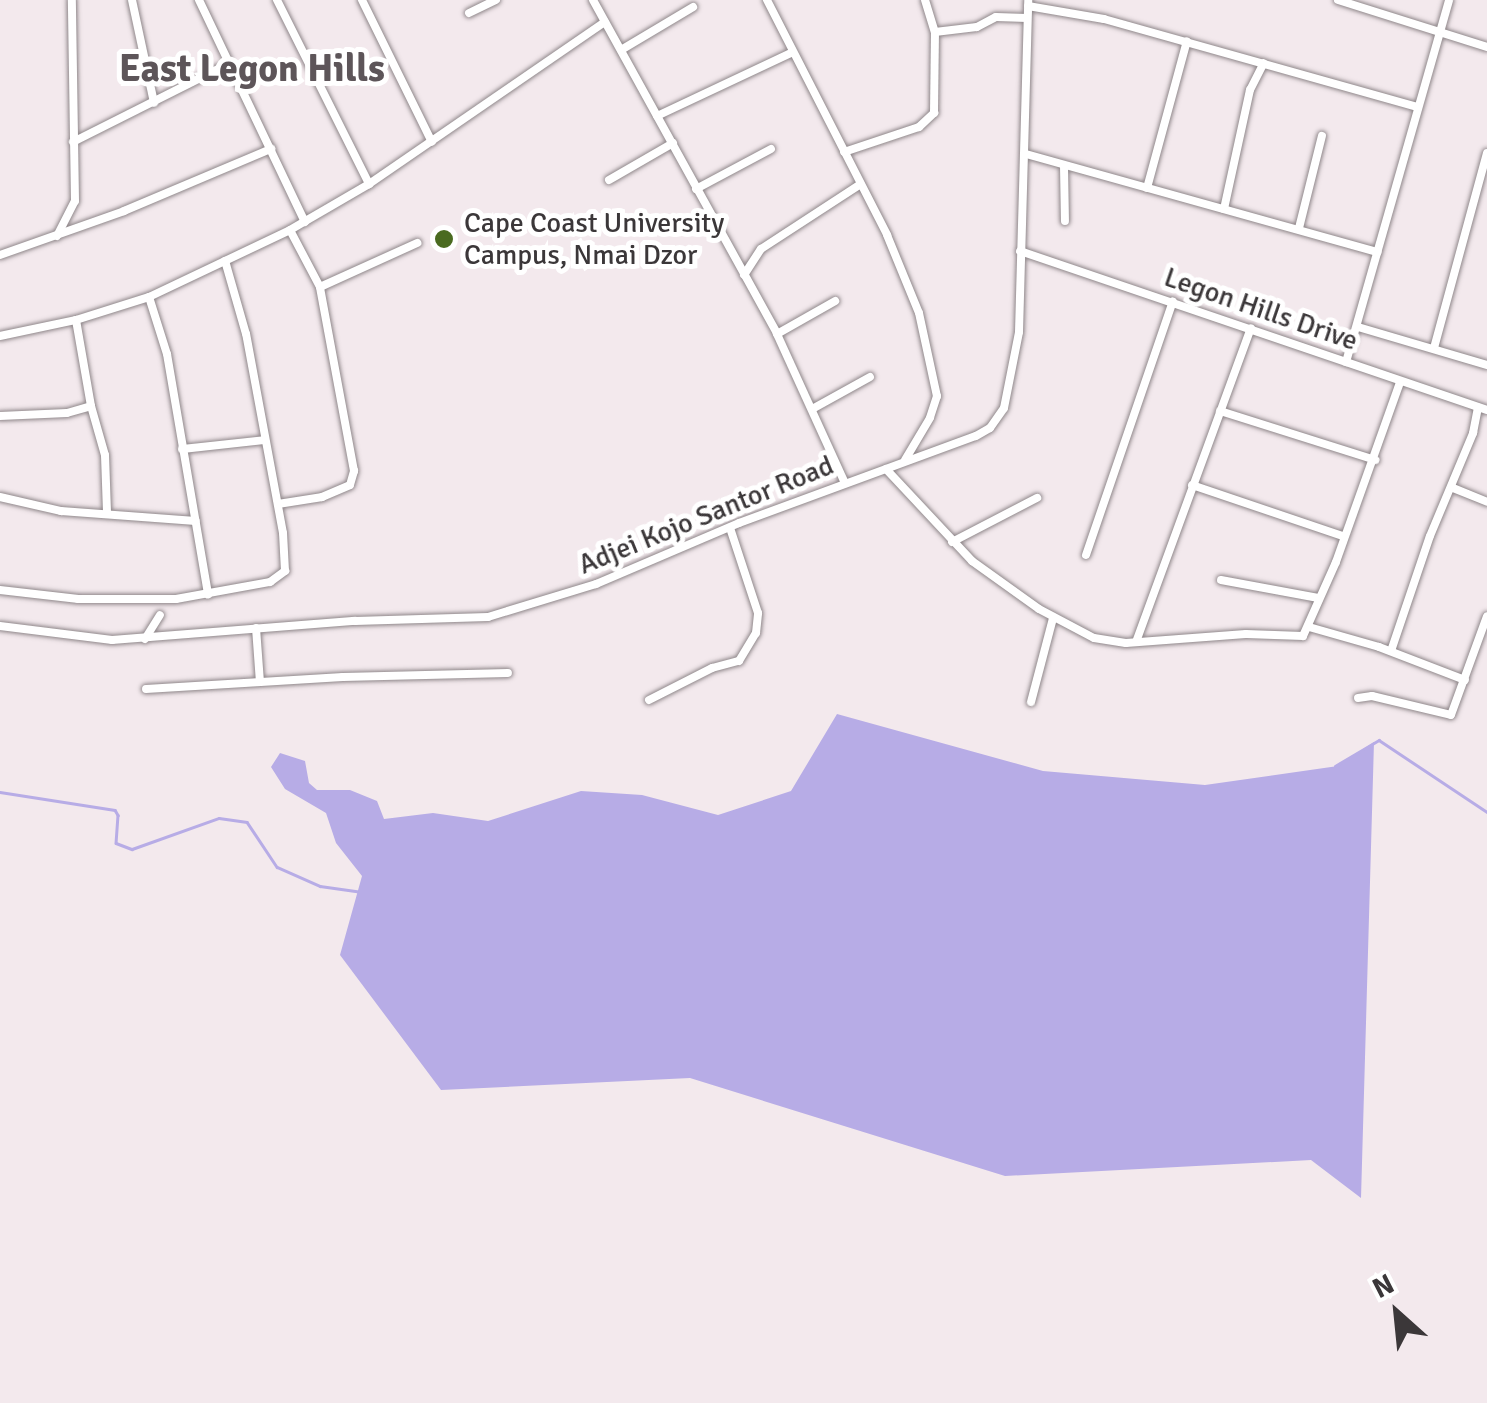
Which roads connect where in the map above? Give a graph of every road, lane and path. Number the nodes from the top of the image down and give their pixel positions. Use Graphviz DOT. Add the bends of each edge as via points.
graph roads {
  1 [pos="72,0"];
  2 [pos="132,0"];
  3 [pos="198,0"];
  4 [pos="277,0"];
  5 [pos="362,0"];
  6 [pos="496,0"];
  7 [pos="594,0"];
  8 [pos="767,0"];
  9 [pos="925,0"];
  10 [pos="1338,0"];
  11 [pos="1448,0"];
  12 [pos="1028,3"];
  13 [pos="693,6"];
  14 [pos="469,13"];
  15 [pos="1028,18"];
  16 [pos="605,22"];
  17 [pos="1440,30"];
  18 [pos="935,32"];
  19 [pos="1187,41"];
  20 [pos="1487,47"];
  21 [pos="621,50"];
  22 [pos="793,52"];
  23 [pos="226,64"];
  24 [pos="1264,64"];
  25 [pos="154,103"];
  26 [pos="1418,107"];
  27 [pos="658,116"];
  28 [pos="1322,136"];
  29 [pos="73,142"];
  30 [pos="432,142"];
  31 [pos="673,143"];
  32 [pos="271,149"];
  33 [pos="771,149"];
  34 [pos="844,152"];
  35 [pos="1487,153"];
  36 [pos="1026,154"];
  37 [pos="1064,166"];
  38 [pos="609,180"];
  39 [pos="369,184"];
  40 [pos="860,185"];
  41 [pos="1147,188"];
  42 [pos="696,189"];
  43 [pos="1224,209"];
  44 [pos="1065,221"];
  45 [pos="305,222"];
  46 [pos="1299,228"];
  47 [pos="290,230"];
  48 [pos="57,236"];
  49 [pos="417,243"];
  50 [pos="1020,251"];
  51 [pos="1378,252"];
  52 [pos="0,255"];
  53 [pos="226,262"];
  54 [pos="744,275"];
  55 [pos="320,287"];
  56 [pos="150,297"];
  57 [pos="835,301"];
  58 [pos="1173,301"];
  59 [pos="76,320"];
  60 [pos="1358,327"];
  61 [pos="1251,328"];
  62 [pos="777,334"];
  63 [pos="0,336"];
  64 [pos="1434,348"];
  65 [pos="1346,362"];
  66 [pos="1487,365"];
  67 [pos="870,377"];
  68 [pos="1400,382"];
  69 [pos="90,406"];
  70 [pos="814,408"];
  71 [pos="1483,409"];
  72 [pos="1220,411"];
  73 [pos="0,416"];
  74 [pos="266,440"];
  75 [pos="182,449"];
  76 [pos="1375,460"];
  77 [pos="904,461"];
  78 [pos="886,469"];
  79 [pos="846,483"];
  80 [pos="1192,485"];
  81 [pos="1453,488"];
  82 [pos="0,497"];
  83 [pos="1037,498"];
  84 [pos="1487,502"];
  85 [pos="278,504"];
  86 [pos="108,513"];
  87 [pos="196,521"];
  88 [pos="730,528"];
  89 [pos="1343,536"];
  90 [pos="952,542"];
  91 [pos="1086,555"];
  92 [pos="1221,580"];
  93 [pos="0,590"];
  94 [pos="208,596"];
  95 [pos="1318,598"];
  96 [pos="160,615"];
  97 [pos="1487,616"];
  98 [pos="1053,618"];
  99 [pos="0,626"];
  100 [pos="1309,627"];
  101 [pos="256,628"];
  102 [pos="145,639"];
  103 [pos="1136,642"];
  104 [pos="1391,652"];
  105 [pos="508,673"];
  106 [pos="1465,680"];
  107 [pos="260,682"];
  108 [pos="146,689"];
  109 [pos="1358,698"];
  110 [pos="649,700"];
  111 [pos="1031,702"];
  1 -- 29 [label="street"];
  2 -- 25 [label="street"];
  3 -- 23 [label="street"];
  4 -- 39 [label="street"];
  5 -- 30 [label="street"];
  6 -- 14 [label="street"];
  7 -- 16 [label="street"];
  8 -- 22 [label="street"];
  9 -- 18 [label="street"];
  10 -- 17 [label="street"];
  11 -- 17 [label="street"];
  12 -- 15 [label="street, Adjei Kojo Santor Road"];
  12 -- 19 [label="street"];
  13 -- 21 [label="street"];
  15 -- 18 [label="street" via="996,17 977,27"];
  15 -- 36 [label="street, Adjei Kojo Santor Road"];
  16 -- 21 [label="street"];
  16 -- 30 [label="street"];
  17 -- 20 [label="street"];
  17 -- 26 [label="street"];
  18 -- 34 [label="street" via="934,114 919,127"];
  19 -- 24 [label="street"];
  19 -- 41 [label="street"];
  21 -- 27 [label="street"];
  22 -- 27 [label="street"];
  22 -- 34 [label="street"];
  23 -- 25 [label="street"];
  23 -- 32 [label="street"];
  24 -- 26 [label="street"];
  24 -- 43 [label="street" via="1250,90"];
  25 -- 29 [label="street"];
  26 -- 51 [label="street"];
  27 -- 31 [label="street"];
  28 -- 46 [label="street"];
  29 -- 48 [label="street" via="75,201"];
  30 -- 39 [label="street"];
  31 -- 38 [label="street"];
  31 -- 42 [label="street"];
  32 -- 45 [label="street"];
  32 -- 48 [label="street"];
  33 -- 42 [label="street"];
  34 -- 40 [label="street"];
  35 -- 64 [label="street"];
  36 -- 37 [label="street"];
  36 -- 50 [label="street, Adjei Kojo Santor Road"];
  37 -- 41 [label="street"];
  37 -- 44 [label="street"];
  39 -- 45 [label="street"];
  40 -- 54 [label="street" via="762,248"];
  40 -- 77 [label="street" via="910,285 936,382 930,418"];
  41 -- 43 [label="street"];
  42 -- 54 [label="street"];
  43 -- 46 [label="street"];
  45 -- 47 [label="street"];
  46 -- 51 [label="street"];
  47 -- 53 [label="street"];
  47 -- 55 [label="street"];
  48 -- 52 [label="street"];
  49 -- 55 [label="street"];
  50 -- 58 [label="street, Legon Hills Drive"];
  50 -- 77 [label="street, Adjei Kojo Santor Road" via="1018,338 998,418 976,436"];
  51 -- 60 [label="street"];
  53 -- 56 [label="street"];
  53 -- 74 [label="street"];
  54 -- 62 [label="street"];
  55 -- 85 [label="street" via="354,471 350,485"];
  56 -- 59 [label="street"];
  56 -- 75 [label="street"];
  57 -- 62 [label="street"];
  58 -- 61 [label="street, Legon Hills Drive"];
  58 -- 91 [label="street"];
  59 -- 63 [label="street"];
  59 -- 69 [label="street"];
  60 -- 64 [label="street"];
  60 -- 65 [label="street"];
  61 -- 65 [label="street, Legon Hills Drive"];
  61 -- 72 [label="street"];
  62 -- 70 [label="street"];
  64 -- 66 [label="street"];
  65 -- 68 [label="street, Legon Hills Drive"];
  67 -- 70 [label="street"];
  68 -- 71 [label="street, Legon Hills Drive"];
  68 -- 76 [label="street"];
  69 -- 73 [label="street" via="67,414"];
  69 -- 86 [label="street" via="105,455"];
  70 -- 79 [label="street"];
  71 -- 81 [label="street"];
  72 -- 76 [label="street"];
  72 -- 80 [label="street"];
  74 -- 75 [label="street"];
  74 -- 85 [label="street"];
  75 -- 87 [label="street"];
  76 -- 89 [label="street"];
  77 -- 78 [label="street, Adjei Kojo Santor Road"];
  78 -- 79 [label="street, Adjei Kojo Santor Road"];
  78 -- 90 [label="street"];
  79 -- 88 [label="street, Adjei Kojo Santor Road"];
  80 -- 89 [label="street"];
  80 -- 103 [label="street"];
  81 -- 84 [label="street"];
  81 -- 104 [label="street"];
  82 -- 86 [label="street"];
  83 -- 90 [label="street"];
  85 -- 94 [label="street" via="285,572 270,582"];
  86 -- 87 [label="street"];
  87 -- 94 [label="street"];
  88 -- 101 [label="street, Adjei Kojo Santor Road" via="596,584 488,617"];
  88 -- 110 [label="street" via="758,613 756,632 738,661"];
  89 -- 95 [label="street"];
  90 -- 98 [label="street"];
  92 -- 95 [label="street"];
  93 -- 94 [label="street" via="78,599"];
  95 -- 100 [label="street"];
  96 -- 102 [label="street"];
  97 -- 106 [label="street"];
  98 -- 103 [label="street" via="1094,638"];
  98 -- 111 [label="street"];
  99 -- 102 [label="street, Adjei Kojo Santor Road" via="101,641"];
  100 -- 103 [label="street" via="1302,636"];
  100 -- 104 [label="street"];
  101 -- 102 [label="street, Adjei Kojo Santor Road"];
  101 -- 107 [label="street"];
  104 -- 106 [label="street"];
  105 -- 107 [label="street"];
  106 -- 109 [label="street" via="1451,715"];
  107 -- 108 [label="street"];
}
